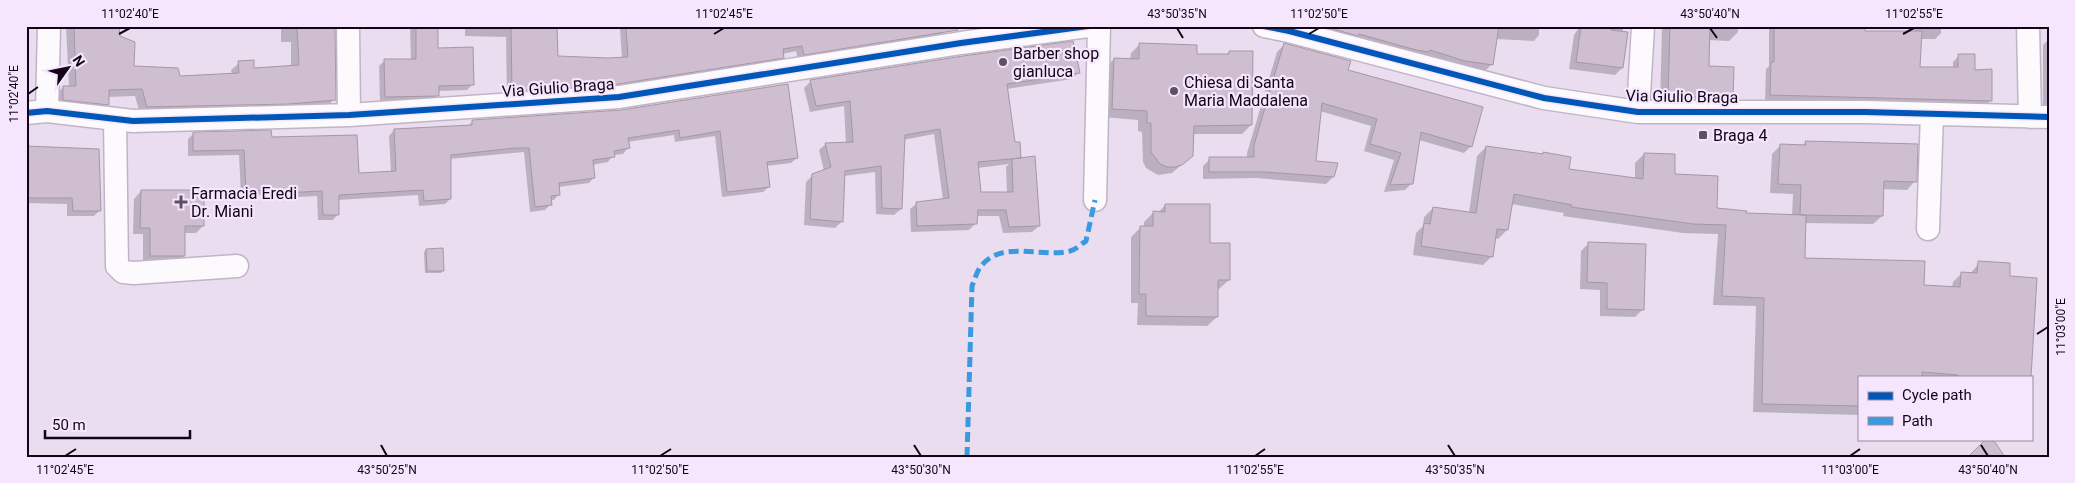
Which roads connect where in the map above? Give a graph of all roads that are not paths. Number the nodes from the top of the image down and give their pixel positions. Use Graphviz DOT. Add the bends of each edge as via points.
graph roads {
  1 [pos="49,26"];
  2 [pos="348,26"];
  3 [pos="1088,26"];
  4 [pos="1099,26"];
  5 [pos="1264,26"];
  6 [pos="1643,26"];
  7 [pos="2028,26"];
  8 [pos="961,35"];
  9 [pos="36,112"];
  10 [pos="1638,112"];
  11 [pos="1932,114"];
  12 [pos="349,115"];
  13 [pos="2039,117"];
  14 [pos="116,119"];
  15 [pos="1095,200"];
  16 [pos="1928,229"];
  17 [pos="237,266"];
  1 -- 9 [label="street"];
  2 -- 12 [label="street"];
  3 -- 8 [label="street, Via Giulio Braga"];
  4 -- 15 [label="street"];
  5 -- 10 [label="street, Via Giulio Braga" via="1544,98"];
  6 -- 10 [label="street"];
  7 -- 13 [label="street"];
  8 -- 12 [label="street, Via Giulio Braga" via="619,97"];
  9 -- 14 [label="street, Via Giulio Braga"];
  10 -- 11 [label="street, Via Giulio Braga"];
  11 -- 13 [label="street, Via Giulio Braga"];
  11 -- 16 [label="street"];
  12 -- 14 [label="street, Via Giulio Braga"];
  14 -- 17 [label="street" via="117,266 123,272 134,273"];
}
